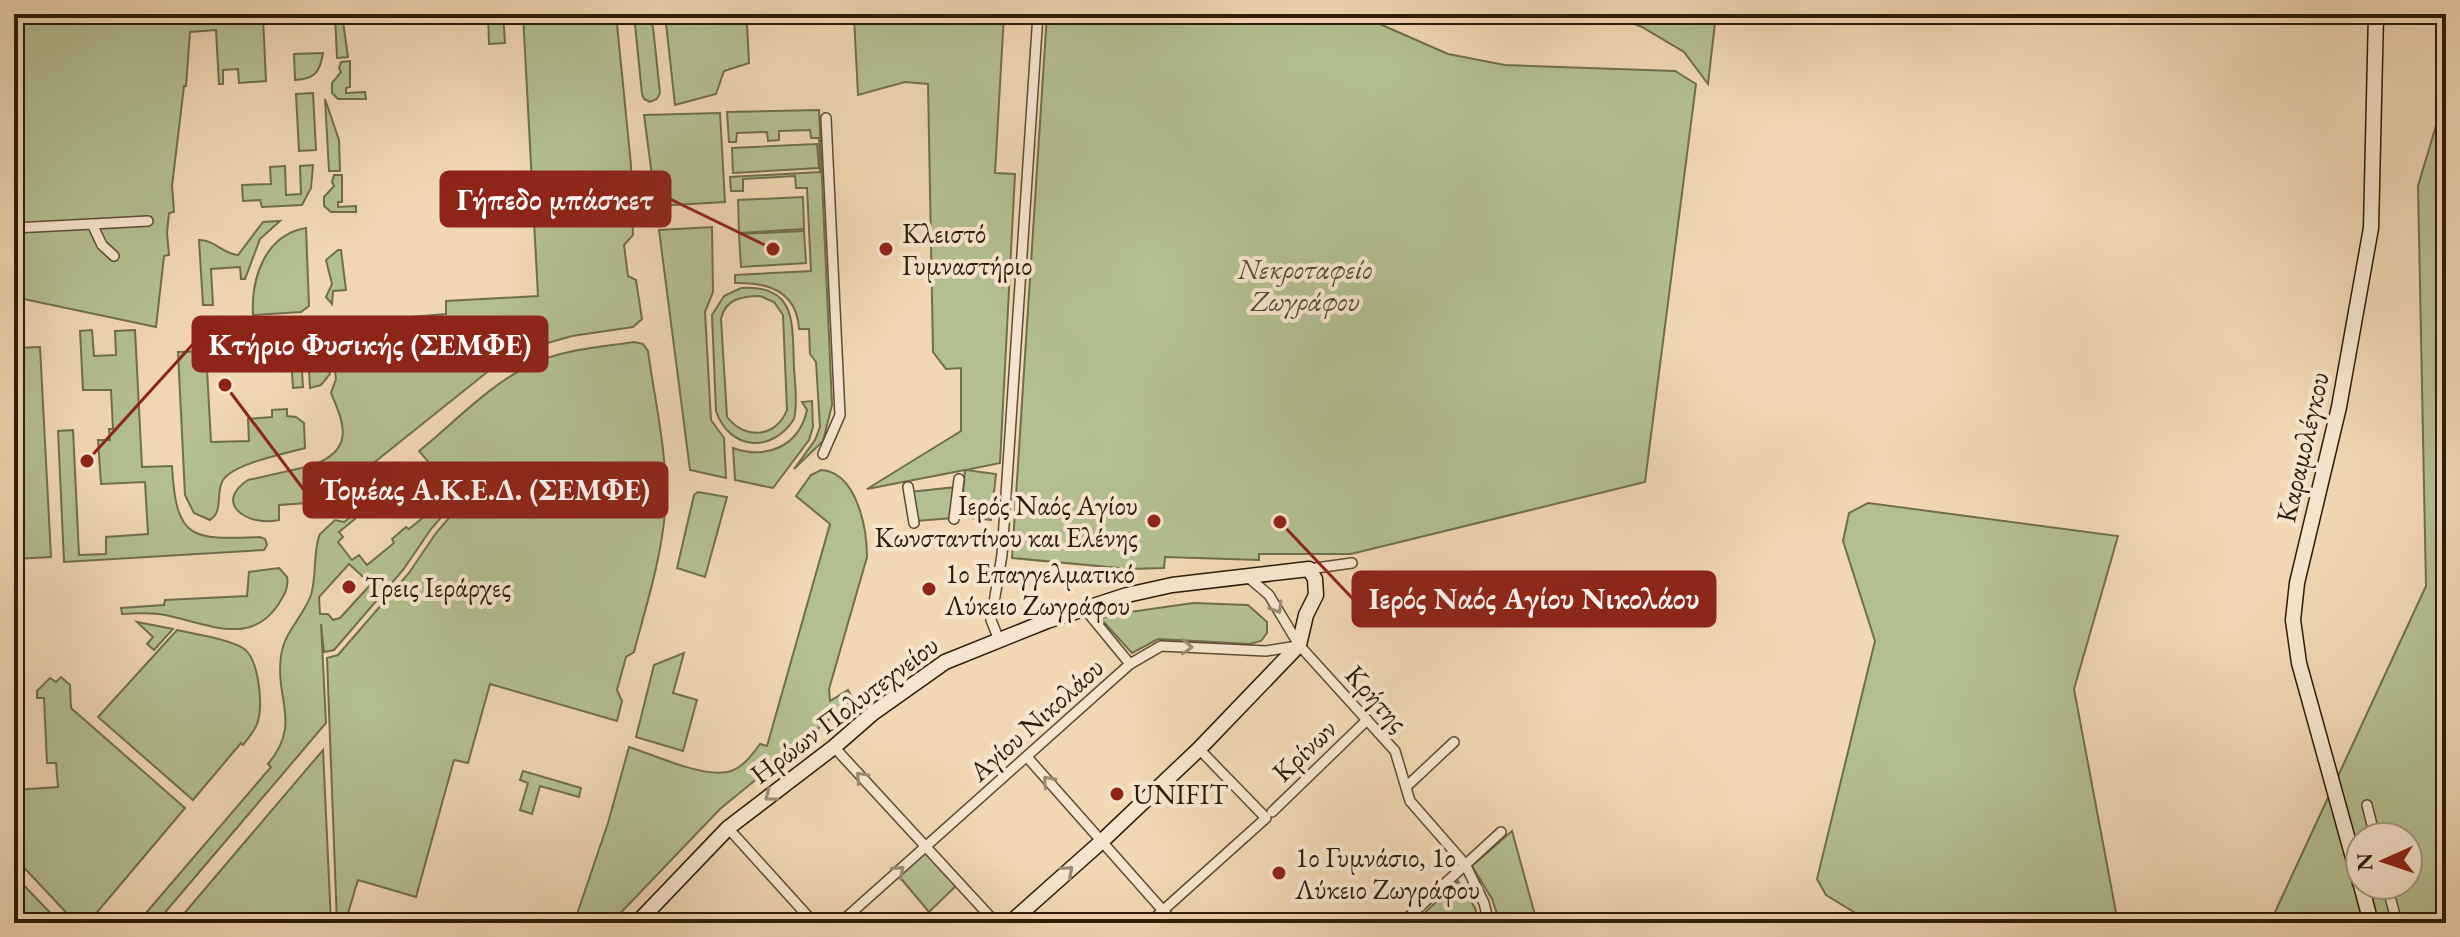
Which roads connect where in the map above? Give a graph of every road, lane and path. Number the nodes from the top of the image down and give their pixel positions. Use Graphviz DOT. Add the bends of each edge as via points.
graph roads {
  1 [pos="1038,14"];
  2 [pos="2376,14"];
  3 [pos="826,118"];
  4 [pos="148,221"];
  5 [pos="92,224"];
  6 [pos="14,228"];
  7 [pos="114,256"];
  8 [pos="823,454"];
  9 [pos="959,479"];
  10 [pos="908,487"];
  11 [pos="954,519"];
  12 [pos="914,523"];
  13 [pos="1352,563"];
  14 [pos="1309,569"];
  15 [pos="1248,577"];
  16 [pos="1084,608"];
  17 [pos="999,640"];
  18 [pos="1299,645"];
  19 [pos="1130,664"];
  20 [pos="1367,720"];
  21 [pos="1454,742"];
  22 [pos="834,747"];
  23 [pos="1199,749"];
  24 [pos="1027,757"];
  25 [pos="1406,787"];
  26 [pos="2367,805"];
  27 [pos="1269,815"];
  28 [pos="2345,821"];
  29 [pos="2371,821"];
  30 [pos="728,828"];
  31 [pos="1501,832"];
  32 [pos="1101,842"];
  33 [pos="925,848"];
  34 [pos="1465,864"];
  35 [pos="2365,901"];
  36 [pos="2391,901"];
  37 [pos="1162,911"];
  38 [pos="637,923"];
  39 [pos="814,923"];
  40 [pos="840,923"];
  41 [pos="996,923"];
  42 [pos="1010,923"];
  43 [pos="1149,923"];
  44 [pos="1174,923"];
  45 [pos="1402,923"];
  46 [pos="1489,923"];
  47 [pos="2371,923"];
  48 [pos="2397,923"];
  1 -- 17 [label="street" via="1002,555 991,620"];
  2 -- 28 [label="street, Καραμολέγκου" via="2371,228 2293,620 2299,663"];
  3 -- 8 [label="street" via="840,415"];
  4 -- 5 [label="street"];
  5 -- 6 [label="street"];
  5 -- 7 [label="street"];
  9 -- 11 [label="street"];
  10 -- 12 [label="street"];
  13 -- 14 [label="street"];
  14 -- 15 [label="street, Ηρώων Πολυτεχνείου"];
  14 -- 18 [label="street" via="1317,592"];
  15 -- 16 [label="street, Ηρώων Πολυτεχνείου" via="1172,585"];
  15 -- 18 [label="street, Κρήτης, one-way" via="1269,595"];
  16 -- 17 [label="street, Ηρώων Πολυτεχνείου"];
  16 -- 19 [label="street"];
  17 -- 22 [label="street, Ηρώων Πολυτεχνείου" via="945,662"];
  19 -- 18 [label="street, Αγίου Νικολάου, one-way" via="1161,646 1266,651"];
  18 -- 20 [label="street, Κρήτης"];
  18 -- 23 [label="street"];
  19 -- 24 [label="street, Αγίου Νικολάου"];
  20 -- 25 [label="street, Κρήτης" via="1395,751"];
  20 -- 27 [label="street, Κρίνων"];
  21 -- 25 [label="street"];
  22 -- 30 [label="street, Ηρώων Πολυτεχνείου, one-way"];
  33 -- 22 [label="street, one-way"];
  23 -- 27 [label="street"];
  23 -- 32 [label="street"];
  32 -- 24 [label="street, one-way"];
  24 -- 33 [label="street, Αγίου Νικολάου"];
  25 -- 34 [label="street, Κρήτης" via="1410,801"];
  26 -- 29 [label="street"];
  27 -- 37 [label="street, Κρίνων"];
  30 -- 38 [label="street, Ηρώων Πολυτεχνείου"];
  30 -- 39 [label="street"];
  31 -- 34 [label="street"];
  32 -- 37 [label="street"];
  42 -- 32 [label="street, one-way"];
  40 -- 33 [label="street, Αγίου Νικολάου, one-way"];
  33 -- 41 [label="street"];
  34 -- 45 [label="street"];
  34 -- 46 [label="street, Κρήτης"];
  35 -- 47 [label="street, Καραμολέγκου"];
  36 -- 48 [label="street"];
  37 -- 43 [label="street, Κρίνων"];
  37 -- 44 [label="street"];
}
